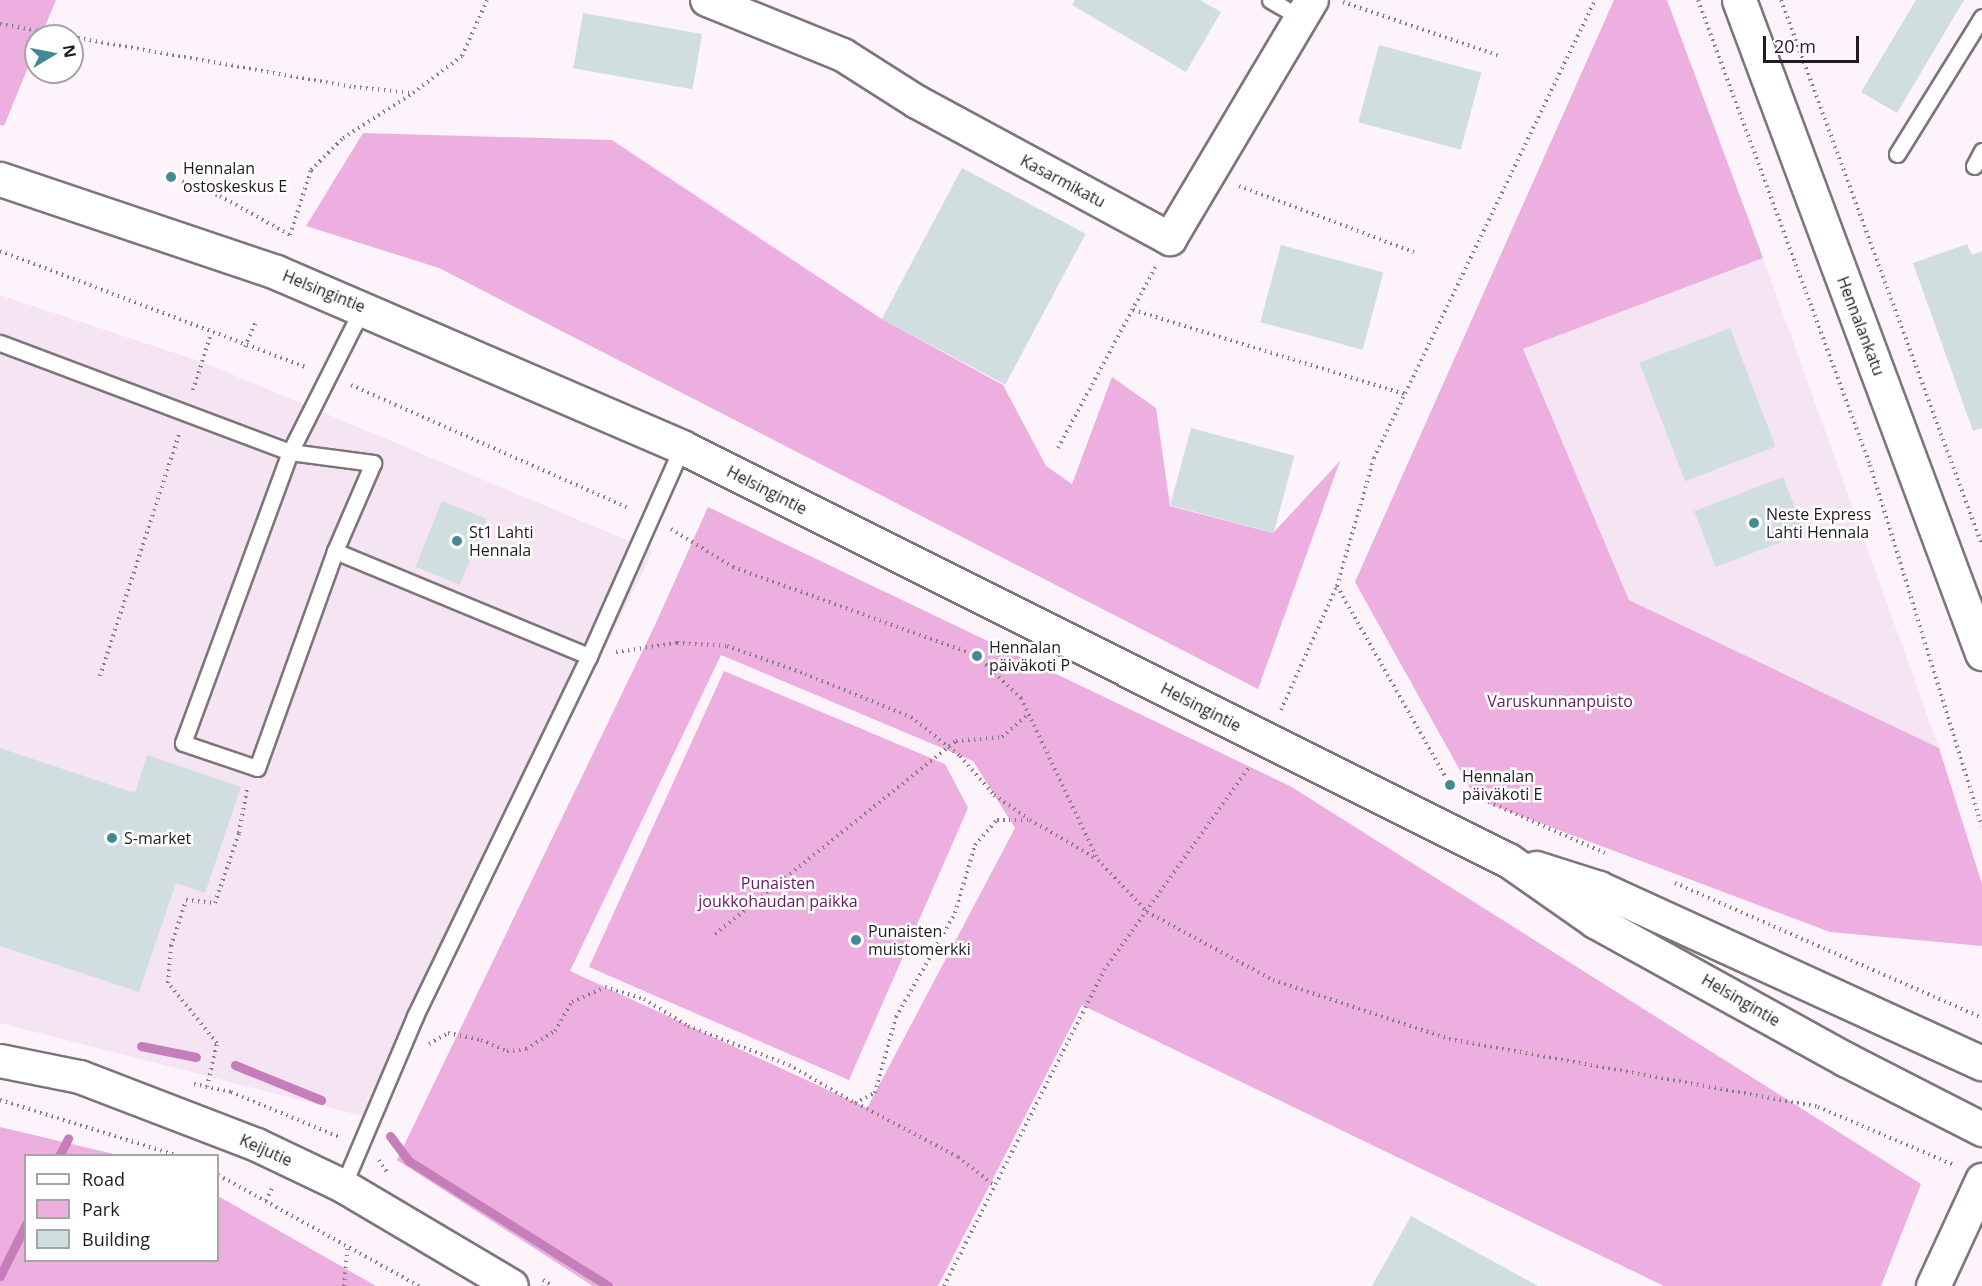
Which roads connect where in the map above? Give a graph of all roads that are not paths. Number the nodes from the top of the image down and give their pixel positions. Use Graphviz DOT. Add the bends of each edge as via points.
graph roads {
  1 [pos="707,0"];
  2 [pos="1270,0"];
  3 [pos="1738,0"];
  4 [pos="1307,9"];
  5 [pos="1982,17"];
  6 [pos="1982,151"];
  7 [pos="1896,154"];
  8 [pos="1974,166"];
  9 [pos="0,179"];
  10 [pos="364,306"];
  11 [pos="0,343"];
  12 [pos="682,447"];
  13 [pos="290,452"];
  14 [pos="335,552"];
  15 [pos="1982,653"];
  16 [pos="589,656"];
  17 [pos="1508,860"];
  18 [pos="0,1061"];
  19 [pos="1982,1063"];
  20 [pos="1982,1129"];
  21 [pos="1982,1180"];
  22 [pos="343,1186"];
  23 [pos="512,1286"];
  24 [pos="1933,1286"];
  1 -- 4 [label="street, Kasarmikatu" via="843,55 917,102 1170,239"];
  2 -- 4 [label="lane"];
  3 -- 15 [label="main road, Hennalankatu"];
  5 -- 7 [label="lane"];
  6 -- 8 [label="lane"];
  9 -- 10 [label="main road, Helsingintie" via="276,272"];
  10 -- 12 [label="main road, Helsingintie"];
  10 -- 13 [label="lane"];
  11 -- 13 [label="lane"];
  12 -- 16 [label="lane"];
  12 -- 17 [label="main road, Helsingintie"];
  13 -- 14 [label="lane" via="373,463"];
  13 -- 14 [label="lane" via="183,743 257,768"];
  14 -- 16 [label="lane"];
  16 -- 22 [label="lane" via="488,858"];
  17 -- 19 [label="main road, Helsingintie" via="1599,888"];
  17 -- 20 [label="main road, Helsingintie" via="1595,921 1845,1059"];
  18 -- 22 [label="street, Keijutie" via="80,1077 257,1145"];
  21 -- 24 [label="main road"];
  22 -- 23 [label="street, Keijutie"];
}
